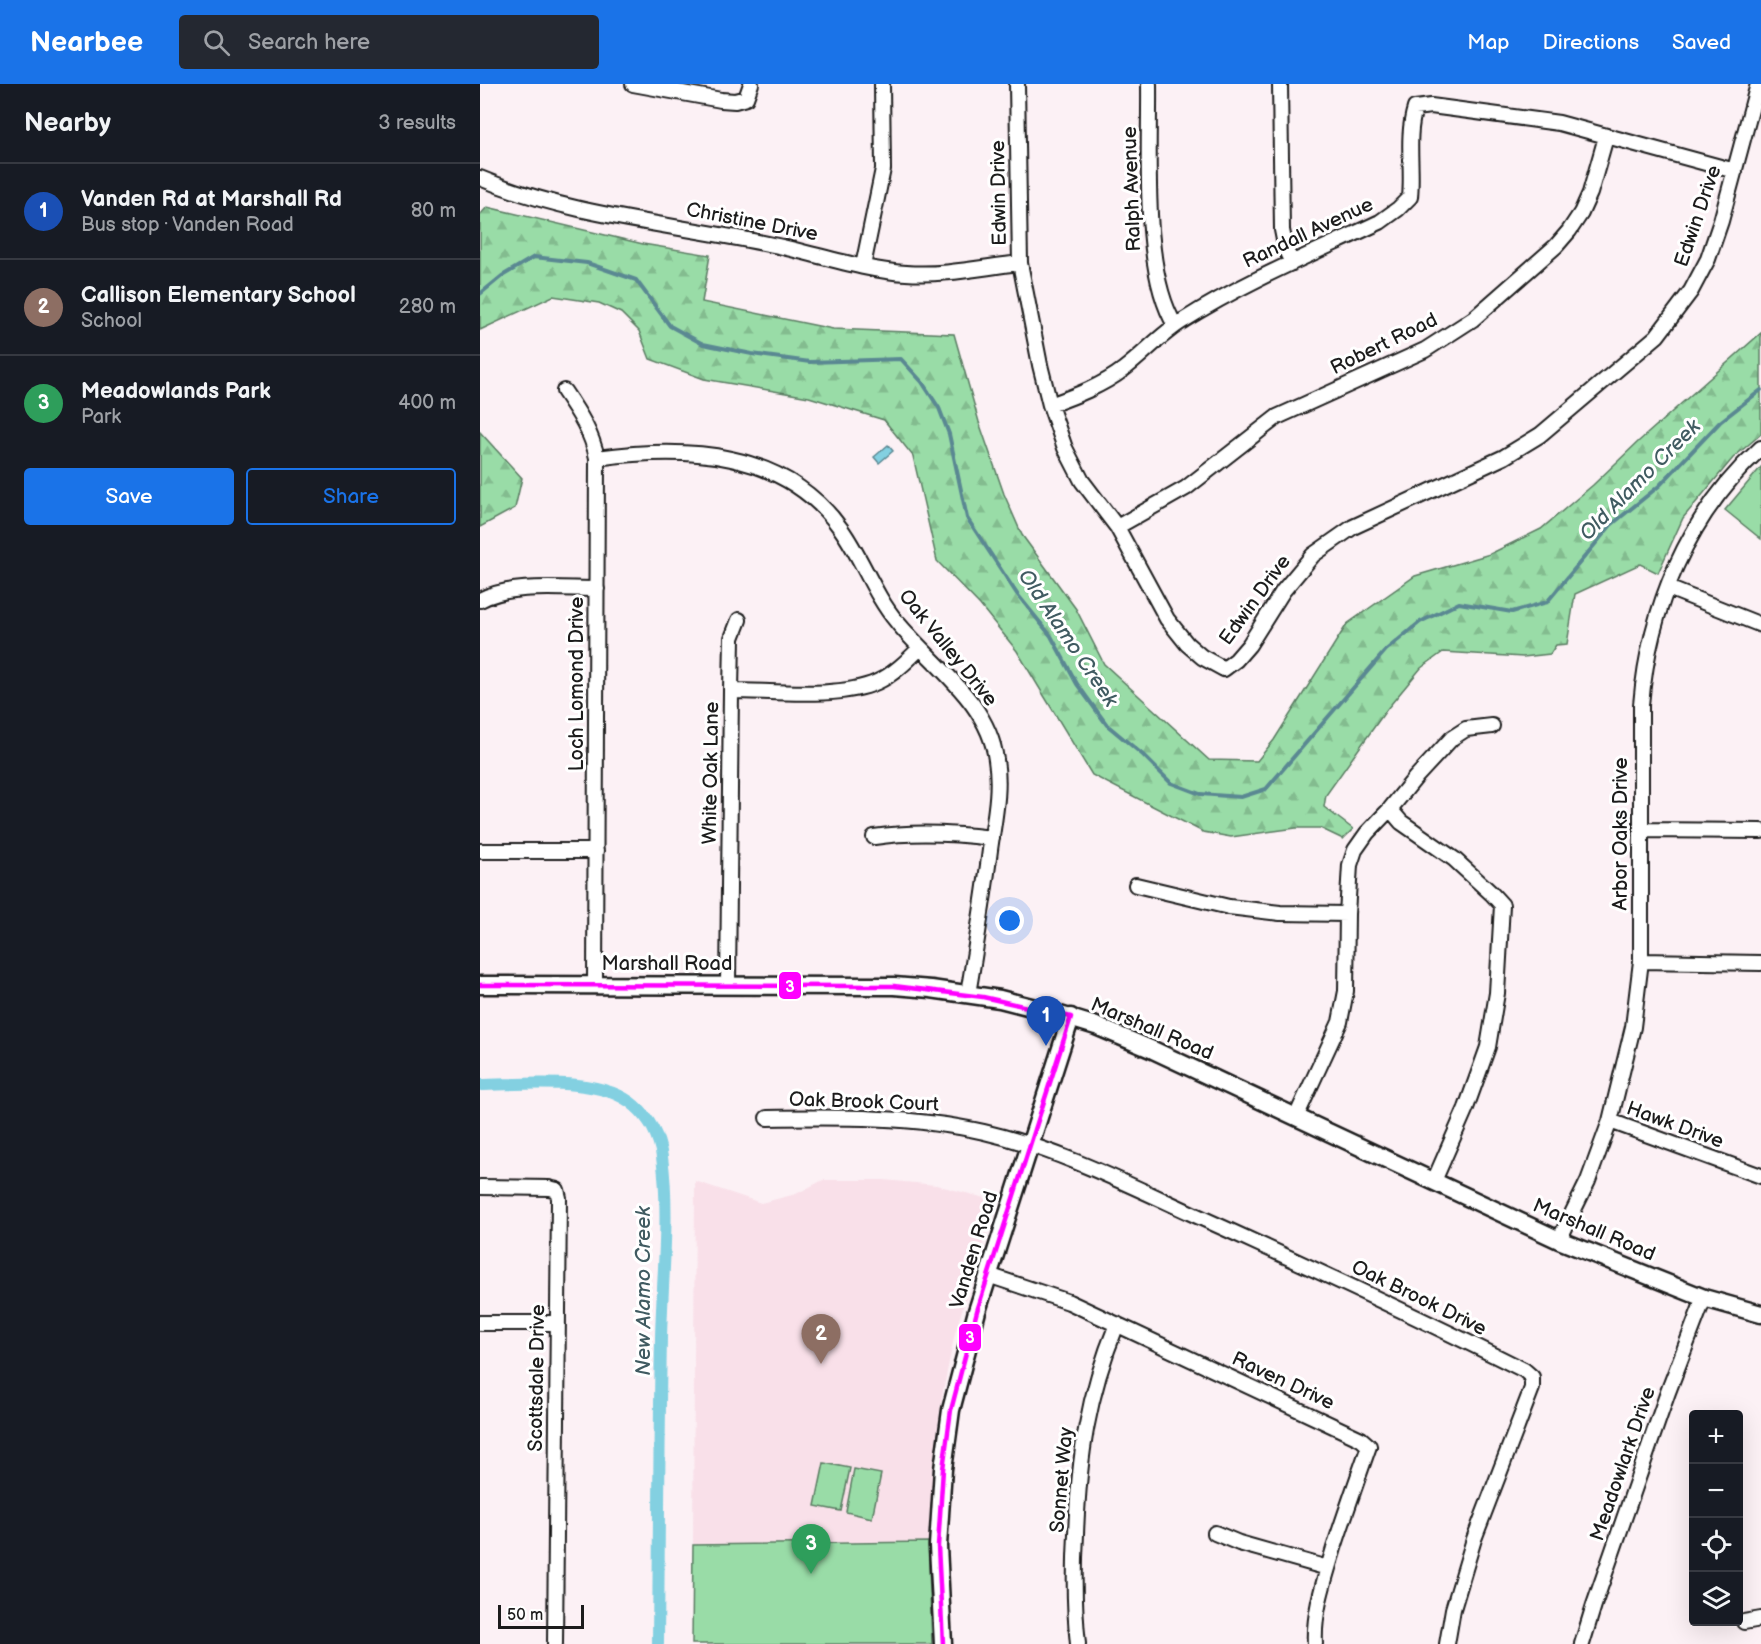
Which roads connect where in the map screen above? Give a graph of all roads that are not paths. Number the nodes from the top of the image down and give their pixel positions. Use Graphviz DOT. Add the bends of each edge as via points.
graph roads {
  1 [pos="633,84"];
  2 [pos="751,84"];
  3 [pos="882,84"];
  4 [pos="1017,84"];
  5 [pos="1149,84"];
  6 [pos="1280,84"];
  7 [pos="1758,84"];
  8 [pos="1606,137"];
  9 [pos="1735,171"];
  10 [pos="480,178"];
  11 [pos="1020,263"];
  12 [pos="1292,263"];
  13 [pos="863,266"];
  14 [pos="1174,325"];
  15 [pos="564,391"];
  16 [pos="1050,405"];
  17 [pos="1761,448"];
  18 [pos="597,458"];
  19 [pos="1117,527"];
  20 [pos="1668,588"];
  21 [pos="597,589"];
  22 [pos="480,600"];
  23 [pos="739,620"];
  24 [pos="1761,625"];
  25 [pos="920,648"];
  26 [pos="731,691"];
  27 [pos="1492,726"];
  28 [pos="1390,809"];
  29 [pos="1641,830"];
  30 [pos="1761,831"];
  31 [pos="874,837"];
  32 [pos="992,838"];
  33 [pos="480,851"];
  34 [pos="596,851"];
  35 [pos="1136,885"];
  36 [pos="1347,914"];
  37 [pos="1641,961"];
  38 [pos="1761,963"];
  39 [pos="480,985"];
  40 [pos="595,985"];
  41 [pos="728,985"];
  42 [pos="968,994"];
  43 [pos="1071,1017"];
  44 [pos="1296,1116"];
  45 [pos="767,1118"];
  46 [pos="1610,1121"];
  47 [pos="1029,1144"];
  48 [pos="1761,1176"];
  49 [pos="1434,1182"];
  50 [pos="480,1187"];
  51 [pos="1559,1240"];
  52 [pos="988,1275"];
  53 [pos="1704,1298"];
  54 [pos="1761,1314"];
  55 [pos="480,1323"];
  56 [pos="557,1323"];
  57 [pos="1117,1324"];
  58 [pos="1215,1533"];
  59 [pos="1328,1568"];
  60 [pos="1761,1619"];
  61 [pos="1744,1622"];
  62 [pos="555,1644"];
  63 [pos="943,1644"];
  64 [pos="1078,1644"];
  65 [pos="1315,1644"];
  66 [pos="1447,1644"];
  67 [pos="1582,1644"];
  1 -- 2 [label="street" via="735,101 746,98"];
  3 -- 13 [label="street" via="883,169"];
  4 -- 11 [label="street, Edwin Drive"];
  5 -- 14 [label="street, Ralph Avenue" via="1151,235 1167,313"];
  6 -- 12 [label="street" via="1282,230"];
  7 -- 9 [label="street, Edwin Drive"];
  8 -- 9 [label="street, Randall Avenue"];
  8 -- 12 [label="street, Randall Avenue" via="1559,123 1431,106 1415,108 1410,133 1410,197 1380,222"];
  8 -- 19 [label="street, Robert Road" via="1590,193 1569,231 1473,319 1425,350 1278,417 1186,488"];
  9 -- 19 [label="street, Edwin Drive" via="1708,259 1691,291 1657,336 1540,435 1504,457 1353,527 1313,555 1283,591 1249,645 1224,669 1187,644 1167,619"];
  10 -- 13 [label="street, Christine Drive" via="559,205"];
  11 -- 13 [label="street, Christine Drive" via="920,273"];
  11 -- 16 [label="street, Edwin Drive"];
  12 -- 14 [label="street, Randall Avenue" via="1241,286"];
  14 -- 16 [label="street, Randall Avenue" via="1122,370"];
  15 -- 18 [label="street, Loch Lomond Drive" via="590,433"];
  16 -- 19 [label="street, Edwin Drive" via="1082,481"];
  17 -- 20 [label="street, Arbor Oaks Drive" via="1715,498 1685,545"];
  18 -- 21 [label="street, Loch Lomond Drive"];
  18 -- 25 [label="street, Oak Valley Drive" via="640,453 700,454 755,464 781,476 832,517 895,620"];
  20 -- 24 [label="street"];
  20 -- 29 [label="street, Arbor Oaks Drive" via="1644,670"];
  21 -- 22 [label="street" via="510,590"];
  21 -- 34 [label="street, Loch Lomond Drive"];
  23 -- 26 [label="street" via="732,638"];
  25 -- 26 [label="street, White Oak Lane" via="879,681 859,688 838,692"];
  25 -- 32 [label="street, Oak Valley Drive" via="974,704 988,732 998,784"];
  26 -- 41 [label="street, White Oak Lane"];
  27 -- 28 [label="street" via="1466,729 1452,738"];
  28 -- 36 [label="street" via="1355,850 1350,865"];
  28 -- 49 [label="street" via="1401,822 1454,859 1502,905 1497,993 1488,1047"];
  29 -- 30 [label="street"];
  29 -- 37 [label="street, Arbor Oaks Drive"];
  31 -- 32 [label="street" via="946,833"];
  32 -- 42 [label="street, Oak Valley Drive"];
  33 -- 34 [label="street"];
  34 -- 40 [label="street, Loch Lomond Drive"];
  35 -- 36 [label="street" via="1229,907"];
  36 -- 44 [label="street" via="1344,1007"];
  37 -- 38 [label="street"];
  37 -- 46 [label="street, Arbor Oaks Drive" via="1633,1027"];
  39 -- 40 [label="street, Marshall Road"];
  40 -- 41 [label="street, Marshall Road"];
  41 -- 42 [label="street, Marshall Road" via="894,986"];
  42 -- 43 [label="street, Marshall Road"];
  43 -- 44 [label="street, Marshall Road"];
  43 -- 47 [label="street, Vanden Road"];
  44 -- 49 [label="street, Marshall Road"];
  45 -- 47 [label="street, Oak Brook Court" via="913,1120"];
  46 -- 48 [label="street, Hawk Drive"];
  46 -- 51 [label="street, Arbor Oaks Drive" via="1588,1180"];
  47 -- 52 [label="street, Vanden Road"];
  47 -- 66 [label="street, Oak Brook Drive" via="1286,1256 1532,1377 1532,1388 1474,1539"];
  49 -- 51 [label="street, Marshall Road"];
  50 -- 56 [label="street, Scottsdale Drive" via="557,1190"];
  51 -- 53 [label="street, Marshall Road"];
  52 -- 57 [label="street, Raven Drive" via="1069,1302"];
  52 -- 63 [label="street, Vanden Road" via="951,1410 943,1469 938,1546"];
  53 -- 54 [label="street, Marshall Road"];
  53 -- 67 [label="street, Meadowlark Drive"];
  55 -- 56 [label="street"];
  56 -- 62 [label="street, Scottsdale Drive"];
  57 -- 59 [label="street, Raven Drive" via="1361,1438 1369,1446"];
  57 -- 64 [label="street, Sonnet Way" via="1100,1366 1078,1473 1074,1564"];
  58 -- 59 [label="street"];
  59 -- 65 [label="street, Raven Drive" via="1317,1612"];
  60 -- 61 [label="street"];
}
